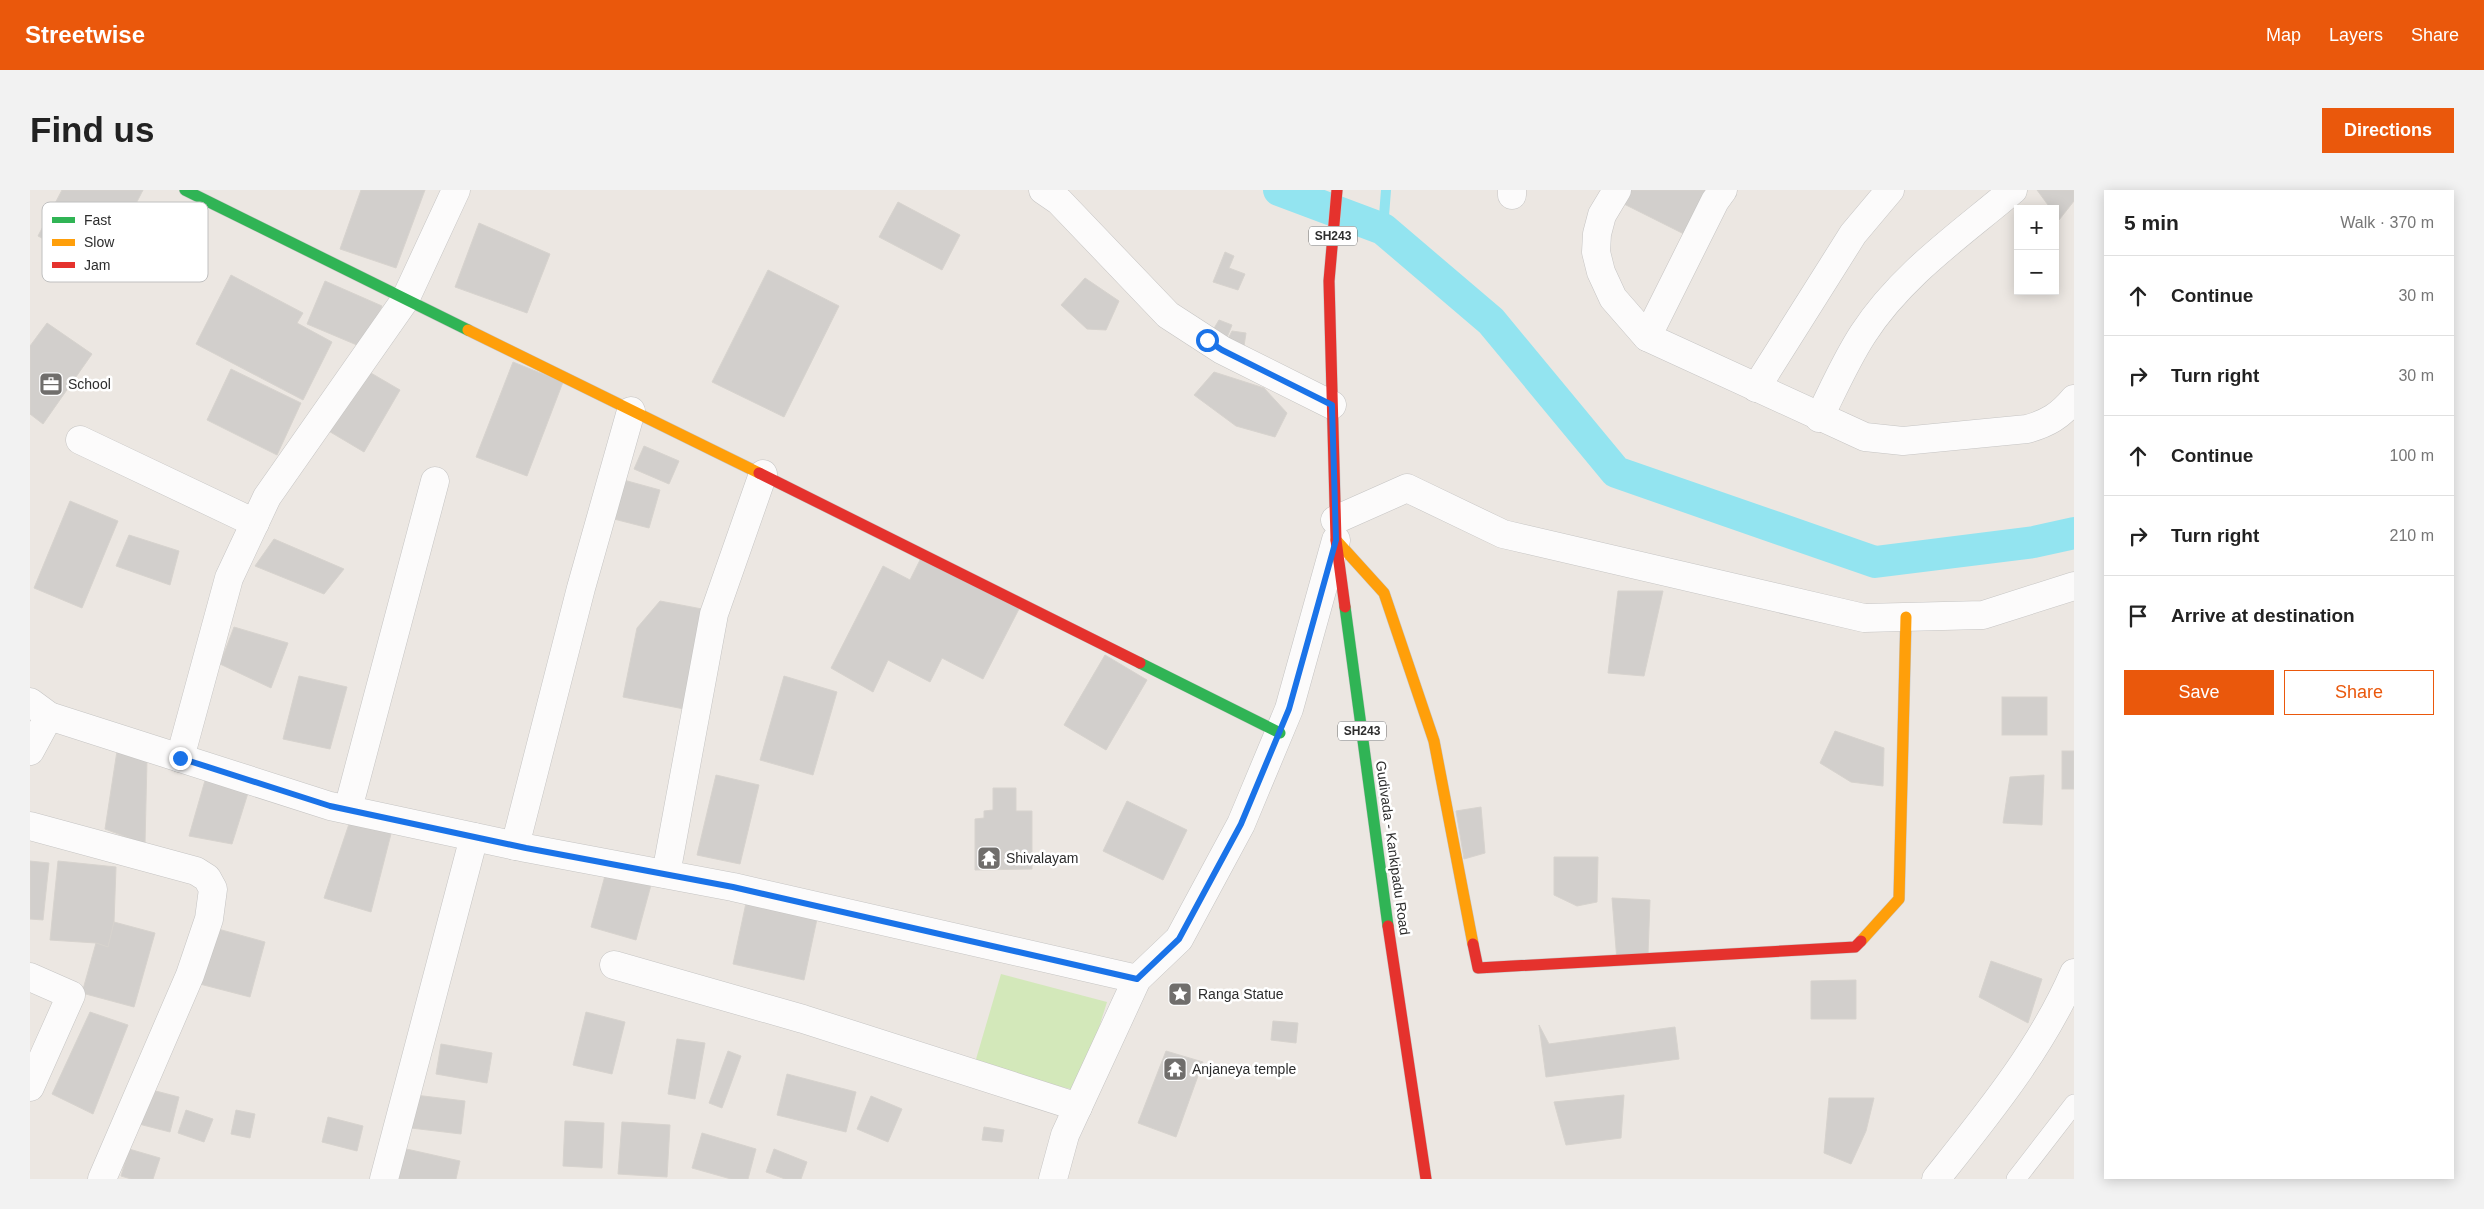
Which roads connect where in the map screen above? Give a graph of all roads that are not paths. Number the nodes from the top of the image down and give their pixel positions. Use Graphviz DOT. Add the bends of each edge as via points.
graph roads {
  1 [pos="185,190"];
  2 [pos="456,190"];
  3 [pos="1042,190"];
  4 [pos="1337,190"];
  5 [pos="1617,190"];
  6 [pos="1723,190"];
  7 [pos="1890,190"];
  8 [pos="2014,190"];
  9 [pos="405,300"];
  10 [pos="1647,337"];
  11 [pos="1756,388"];
  12 [pos="2074,399"];
  13 [pos="1332,405"];
  14 [pos="631,411"];
  15 [pos="1819,418"];
  16 [pos="80,440"];
  17 [pos="764,474"];
  18 [pos="435,480"];
  19 [pos="255,523"];
  20 [pos="1336,530"];
  21 [pos="2074,586"];
  22 [pos="1906,617"];
  23 [pos="40,709"];
  24 [pos="1280,733"];
  25 [pos="30,751"];
  26 [pos="180,758"];
  27 [pos="348,809"];
  28 [pos="30,826"];
  29 [pos="474,837"];
  30 [pos="515,846"];
  31 [pos="666,874"];
  32 [pos="614,965"];
  33 [pos="2074,973"];
  34 [pos="30,977"];
  35 [pos="1137,979"];
  36 [pos="30,1087"];
  37 [pos="2074,1104"];
  38 [pos="1078,1107"];
  39 [pos="102,1179"];
  40 [pos="384,1179"];
  41 [pos="1053,1179"];
  42 [pos="1426,1179"];
  43 [pos="1936,1179"];
  44 [pos="2016,1179"];
  1 -- 9 [label="street"];
  2 -- 9 [label="street"];
  3 -- 13 [label="street" via="1059,201 1168,315 1222,350"];
  4 -- 13 [label="street, Gudivada - Kankipadu Road / SH243" via="1329,281"];
  5 -- 10 [label="street" via="1602,215 1596,252 1613,298"];
  6 -- 10 [label="street"];
  7 -- 11 [label="street" via="1852,234"];
  8 -- 15 [label="street" via="1917,270 1892,296 1863,334"];
  9 -- 14 [label="street"];
  9 -- 19 [label="street" via="267,498"];
  10 -- 11 [label="street"];
  11 -- 15 [label="street"];
  12 -- 15 [label="street" via="2046,424 2027,429 1903,440 1865,437"];
  13 -- 20 [label="street, Gudivada - Kankipadu Road / SH243"];
  14 -- 17 [label="street"];
  14 -- 30 [label="street" via="581,588"];
  16 -- 19 [label="street"];
  17 -- 24 [label="street"];
  17 -- 31 [label="street" via="714,614"];
  18 -- 27 [label="street"];
  19 -- 26 [label="street" via="229,578"];
  20 -- 22 [label="street" via="1408,488 1503,534 1864,618"];
  20 -- 22 [label="street" via="1384,593 1434,741 1478,968 1855,947 1899,899"];
  20 -- 24 [label="street"];
  20 -- 42 [label="street, Gudivada - Kankipadu Road / SH243" via="1386,914"];
  21 -- 22 [label="street" via="1984,615"];
  23 -- 25 [label="street"];
  23 -- 26 [label="street"];
  24 -- 35 [label="street" via="1241,824 1179,939"];
  26 -- 27 [label="street"];
  27 -- 29 [label="street"];
  28 -- 39 [label="street" via="196,871 207,878 213,889 209,919 190,975"];
  29 -- 30 [label="street"];
  29 -- 40 [label="street"];
  30 -- 31 [label="street"];
  31 -- 35 [label="street"];
  32 -- 38 [label="street" via="803,1019"];
  33 -- 43 [label="street" via="2063,998 2024,1063"];
  34 -- 36 [label="street" via="71,995"];
  35 -- 38 [label="street"];
  37 -- 44 [label="lane"];
  38 -- 41 [label="street" via="1065,1135"];
}
